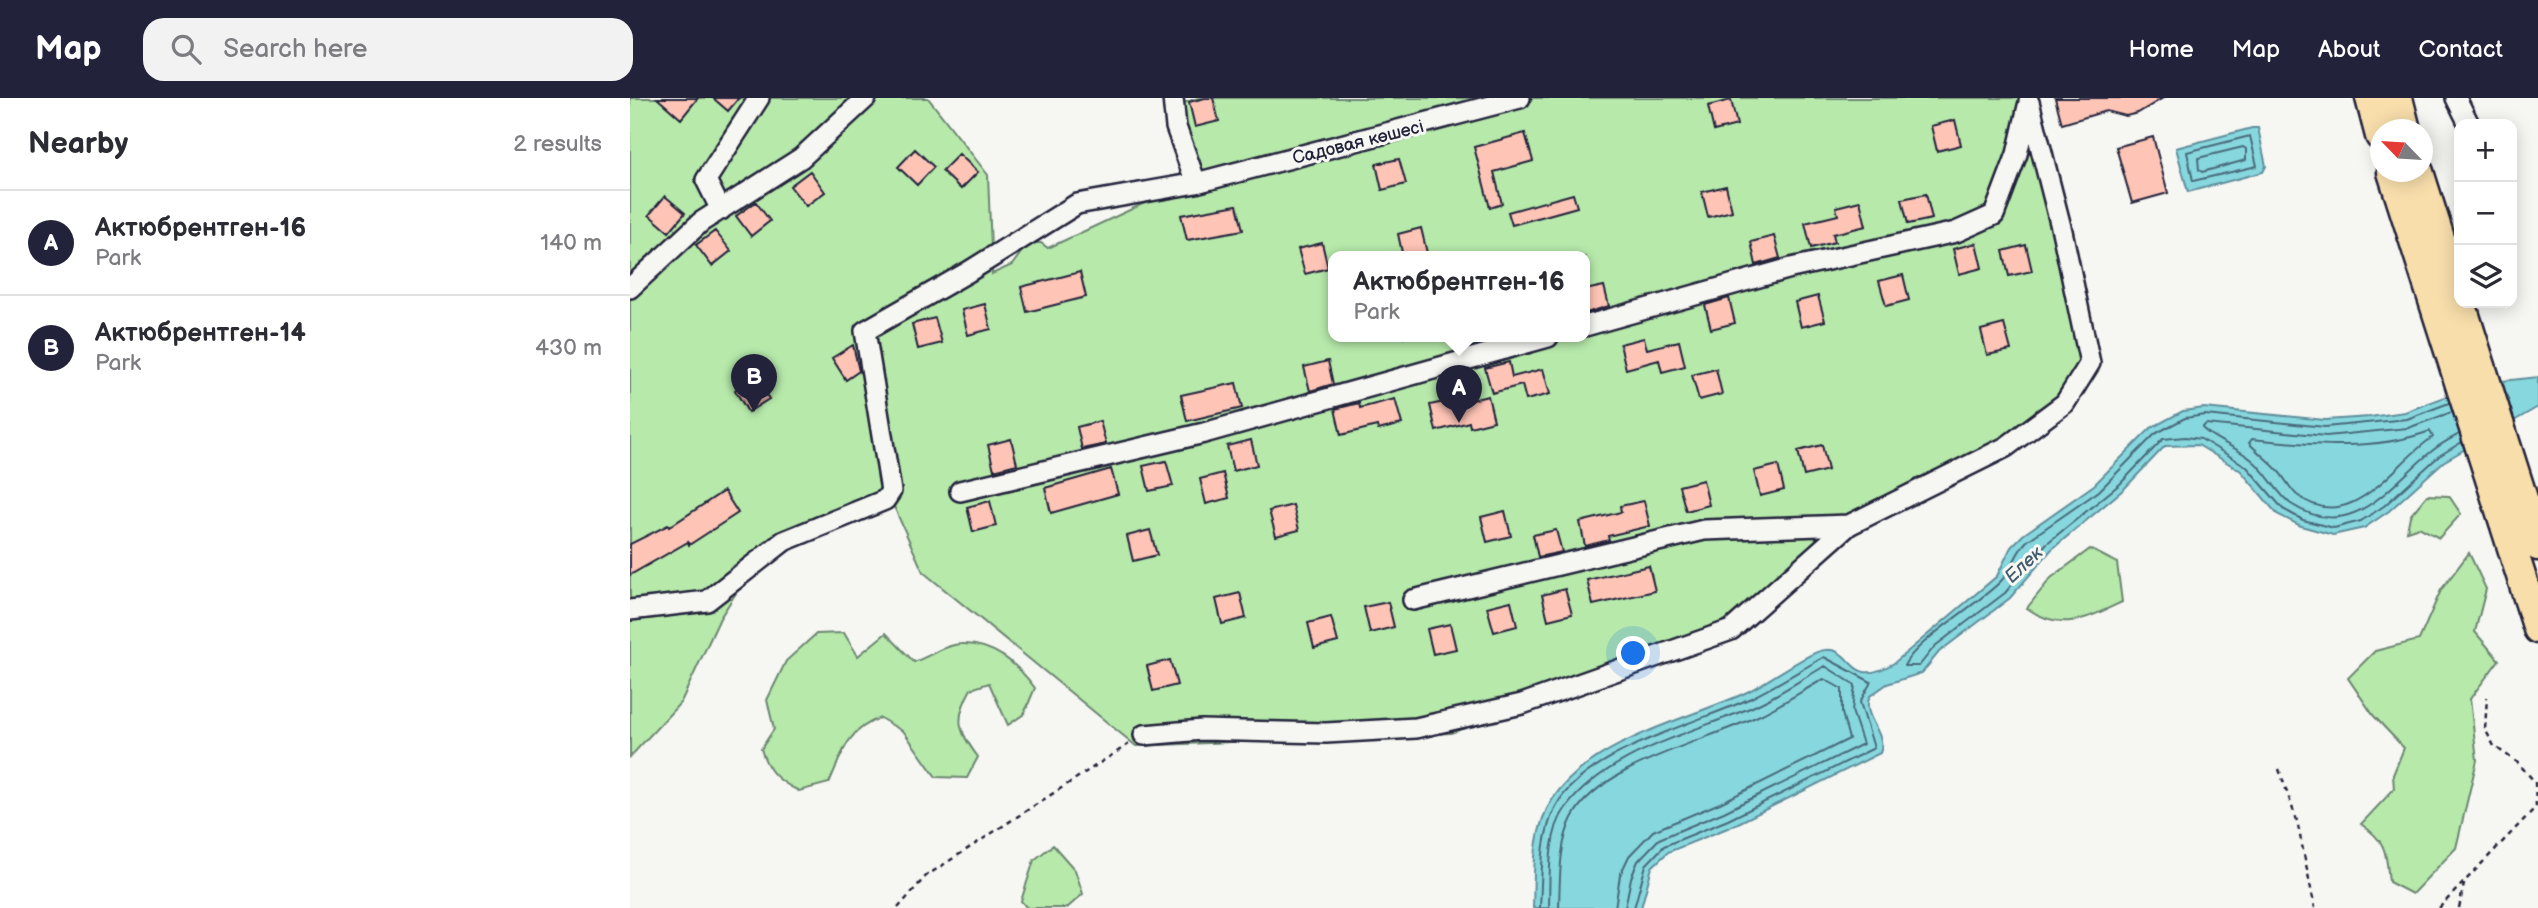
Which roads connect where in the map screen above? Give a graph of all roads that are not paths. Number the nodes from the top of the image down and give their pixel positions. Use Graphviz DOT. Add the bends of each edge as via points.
graph roads {
  1 [pos="759,98"];
  2 [pos="866,98"];
  3 [pos="1173,98"];
  4 [pos="1520,98"];
  5 [pos="2370,98"];
  6 [pos="2456,98"];
  7 [pos="2029,100"];
  8 [pos="2376,119"];
  9 [pos="2466,119"];
  10 [pos="2397,182"];
  11 [pos="2421,182"];
  12 [pos="1196,183"];
  13 [pos="721,210"];
  14 [pos="2438,274"];
  15 [pos="630,288"];
  16 [pos="2454,293"];
  17 [pos="2463,308"];
  18 [pos="1590,325"];
  19 [pos="1530,342"];
  20 [pos="960,492"];
  21 [pos="1849,525"];
  22 [pos="2538,546"];
  23 [pos="1412,600"];
  24 [pos="630,610"];
  25 [pos="2538,629"];
  26 [pos="1144,734"];
  1 -- 13 [label="lane" via="706,180"];
  2 -- 13 [label="lane" via="801,158"];
  3 -- 12 [label="lane" via="1176,127"];
  4 -- 12 [label="lane, Садовая көшесі"];
  5 -- 8 [label="highway"];
  6 -- 9 [label="lane"];
  7 -- 18 [label="lane" via="2017,154 1994,215 1955,232 1791,268"];
  7 -- 21 [label="lane" via="2090,363 2065,402 2006,447"];
  10 -- 14 [label="highway"];
  11 -- 14 [label="highway"];
  12 -- 24 [label="lane, Садовая көшесі" via="1077,204 968,272 869,326 865,331 891,491 885,500 784,541 706,601"];
  13 -- 15 [label="lane" via="701,222"];
  14 -- 16 [label="highway"];
  14 -- 25 [label="highway"];
  17 -- 22 [label="highway"];
  19 -- 20 [label="lane" via="1204,433"];
  21 -- 23 [label="lane" via="1704,530"];
  21 -- 26 [label="lane" via="1731,630 1522,704 1416,728"];
}
